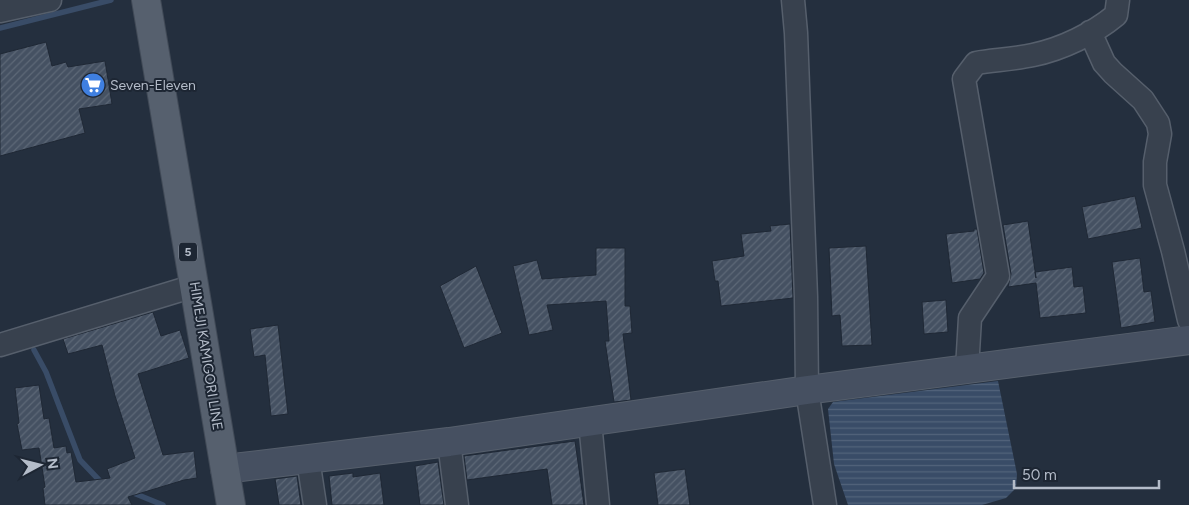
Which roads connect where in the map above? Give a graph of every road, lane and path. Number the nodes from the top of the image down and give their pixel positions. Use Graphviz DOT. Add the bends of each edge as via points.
graph roads {
  1 [pos="50,0"];
  2 [pos="146,0"];
  3 [pos="793,0"];
  4 [pos="1118,0"];
  5 [pos="0,11"];
  6 [pos="1090,32"];
  7 [pos="194,286"];
  8 [pos="1189,320"];
  9 [pos="1189,340"];
  10 [pos="0,345"];
  11 [pos="968,369"];
  12 [pos="807,390"];
  13 [pos="590,422"];
  14 [pos="449,442"];
  15 [pos="308,459"];
  16 [pos="225,469"];
  17 [pos="231,505"];
  18 [pos="315,505"];
  19 [pos="457,505"];
  20 [pos="598,505"];
  21 [pos="825,505"];
  1 -- 5 [label="street"];
  2 -- 7 [label="main road, HIMEJI KAMIGORI LINE / 5"];
  3 -- 12 [label="street"];
  4 -- 6 [label="street" via="1116,15"];
  6 -- 8 [label="street" via="1104,63 1143,100 1158,123 1160,134 1155,185"];
  6 -- 11 [label="street" via="1066,45 1034,55 976,63 964,79 998,276 970,318"];
  7 -- 10 [label="street"];
  7 -- 16 [label="main road, HIMEJI KAMIGORI LINE / 5"];
  9 -- 11 [label="street"];
  11 -- 12 [label="street"];
  12 -- 13 [label="street"];
  12 -- 21 [label="street"];
  13 -- 14 [label="street"];
  13 -- 20 [label="street"];
  14 -- 15 [label="street"];
  14 -- 19 [label="street"];
  15 -- 16 [label="street"];
  15 -- 18 [label="street"];
  16 -- 17 [label="main road, HIMEJI KAMIGORI LINE / 5"];
}
